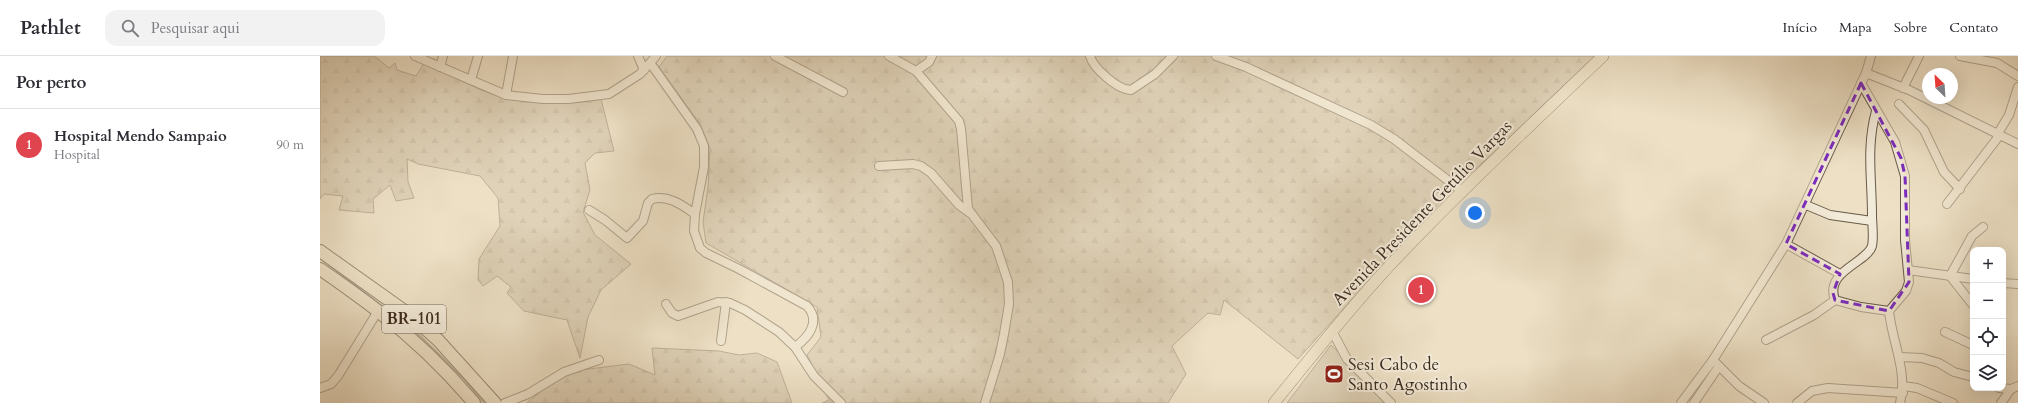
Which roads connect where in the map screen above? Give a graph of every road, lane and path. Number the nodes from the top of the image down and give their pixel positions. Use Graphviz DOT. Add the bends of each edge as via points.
graph roads {
  1 [pos="415,56"];
  2 [pos="443,56"];
  3 [pos="478,56"];
  4 [pos="513,56"];
  5 [pos="638,56"];
  6 [pos="656,56"];
  7 [pos="775,56"];
  8 [pos="889,56"];
  9 [pos="932,56"];
  10 [pos="1090,56"];
  11 [pos="1173,56"];
  12 [pos="1216,56"];
  13 [pos="1603,56"];
  14 [pos="1872,56"];
  15 [pos="1919,56"];
  16 [pos="1960,56"];
  17 [pos="651,64"];
  18 [pos="440,67"];
  19 [pos="644,70"];
  20 [pos="916,71"];
  21 [pos="1866,73"];
  22 [pos="2018,76"];
  23 [pos="472,80"];
  24 [pos="1861,83"];
  25 [pos="2018,87"];
  26 [pos="1903,88"];
  27 [pos="843,92"];
  28 [pos="506,95"];
  29 [pos="1899,104"];
  30 [pos="1876,111"];
  31 [pos="1998,135"];
  32 [pos="2018,144"];
  33 [pos="879,166"];
  34 [pos="1960,189"];
  35 [pos="1462,191"];
  36 [pos="1947,204"];
  37 [pos="1806,205"];
  38 [pos="589,210"];
  39 [pos="970,213"];
  40 [pos="695,214"];
  41 [pos="1872,221"];
  42 [pos="1983,227"];
  43 [pos="1786,244"];
  44 [pos="320,250"];
  45 [pos="320,269"];
  46 [pos="1908,270"];
  47 [pos="1840,274"];
  48 [pos="1950,276"];
  49 [pos="1970,279"];
  50 [pos="2006,283"];
  51 [pos="2018,284"];
  52 [pos="1835,300"];
  53 [pos="1970,301"];
  54 [pos="726,302"];
  55 [pos="666,304"];
  56 [pos="378,311"];
  57 [pos="1890,311"];
  58 [pos="1332,331"];
  59 [pos="1945,332"];
  60 [pos="1766,340"];
  61 [pos="721,341"];
  62 [pos="1970,344"];
  63 [pos="795,347"];
  64 [pos="1900,357"];
  65 [pos="599,360"];
  66 [pos="1713,360"];
  67 [pos="1719,366"];
  68 [pos="1970,376"];
  69 [pos="320,388"];
  70 [pos="2014,388"];
  71 [pos="1903,390"];
  72 [pos="474,403"];
  73 [pos="495,403"];
  74 [pos="505,403"];
  75 [pos="841,403"];
  76 [pos="985,403"];
  77 [pos="1274,403"];
  78 [pos="1391,403"];
  79 [pos="1681,403"];
  80 [pos="1694,403"];
  81 [pos="1764,403"];
  82 [pos="1797,403"];
  83 [pos="1900,403"];
  84 [pos="1952,403"];
  85 [pos="2001,403"];
  1 -- 18 [label="street"];
  2 -- 18 [label="street"];
  3 -- 23 [label="street"];
  4 -- 28 [label="street"];
  5 -- 19 [label="street"];
  6 -- 17 [label="street"];
  7 -- 27 [label="street"];
  8 -- 20 [label="street"];
  9 -- 20 [label="street"];
  10 -- 11 [label="street" via="1098,70 1120,87 1131,90 1155,74"];
  12 -- 35 [label="street" via="1246,67 1371,125 1394,139"];
  13 -- 35 [label="main road, Avenida Presidente Getúlio Vargas"];
  14 -- 21 [label="street"];
  15 -- 26 [label="street"];
  16 -- 22 [label="street" via="1997,63"];
  17 -- 19 [label="street"];
  17 -- 40 [label="street" via="697,129 704,146 704,167"];
  18 -- 23 [label="street"];
  19 -- 28 [label="street" via="609,94 543,99"];
  20 -- 39 [label="street" via="961,124 966,198"];
  21 -- 24 [label="street"];
  21 -- 26 [label="street"];
  23 -- 28 [label="street"];
  24 -- 30 [label="street"];
  24 -- 37 [label="street"];
  25 -- 31 [label="street" via="2009,115"];
  26 -- 31 [label="street"];
  29 -- 34 [label="street" via="1924,130 1944,172"];
  30 -- 41 [label="street" via="1869,154"];
  30 -- 46 [label="street" via="1895,142 1905,176 1905,240"];
  31 -- 32 [label="street"];
  31 -- 34 [label="street"];
  33 -- 39 [label="street" via="921,166"];
  34 -- 36 [label="street"];
  35 -- 58 [label="main road, Avenida Presidente Getúlio Vargas" via="1391,264"];
  37 -- 41 [label="street" via="1830,216"];
  37 -- 43 [label="street"];
  38 -- 40 [label="street" via="627,238 643,221 649,202 654,198 678,203"];
  39 -- 76 [label="street" via="996,246 1008,282 1007,322"];
  40 -- 63 [label="street" via="694,231 703,251 809,308 814,315 814,323"];
  41 -- 47 [label="street" via="1872,245 1869,251"];
  42 -- 48 [label="street" via="1967,243"];
  43 -- 47 [label="street"];
  43 -- 66 [label="street"];
  44 -- 73 [label="highway, BR-101" via="410,315 438,340"];
  45 -- 56 [label="highway, BR-101"];
  46 -- 48 [label="street"];
  46 -- 57 [label="street" via="1909,282 1906,291"];
  47 -- 52 [label="street" via="1834,288"];
  48 -- 49 [label="street"];
  48 -- 53 [label="street"];
  50 -- 51 [label="street"];
  52 -- 57 [label="street"];
  52 -- 60 [label="street" via="1814,315"];
  54 -- 55 [label="street" via="718,302 684,316 676,316"];
  54 -- 61 [label="street"];
  54 -- 63 [label="street" via="755,315"];
  56 -- 69 [label="street" via="338,376 330,384"];
  56 -- 72 [label="highway, BR-101" via="430,357"];
  57 -- 64 [label="street" via="1891,326"];
  58 -- 77 [label="main road, Avenida Presidente Getúlio Vargas"];
  58 -- 78 [label="street" via="1347,359"];
  59 -- 62 [label="street"];
  63 -- 75 [label="street" via="814,376"];
  64 -- 68 [label="street" via="1922,358"];
  64 -- 71 [label="street"];
  65 -- 74 [label="street" via="564,372 528,394"];
  66 -- 67 [label="street"];
  66 -- 79 [label="street"];
  67 -- 80 [label="street"];
  67 -- 81 [label="street" via="1740,386"];
  70 -- 85 [label="street"];
  71 -- 82 [label="street" via="1828,388 1812,391"];
  71 -- 83 [label="street"];
  71 -- 84 [label="street" via="1917,388"];
}
